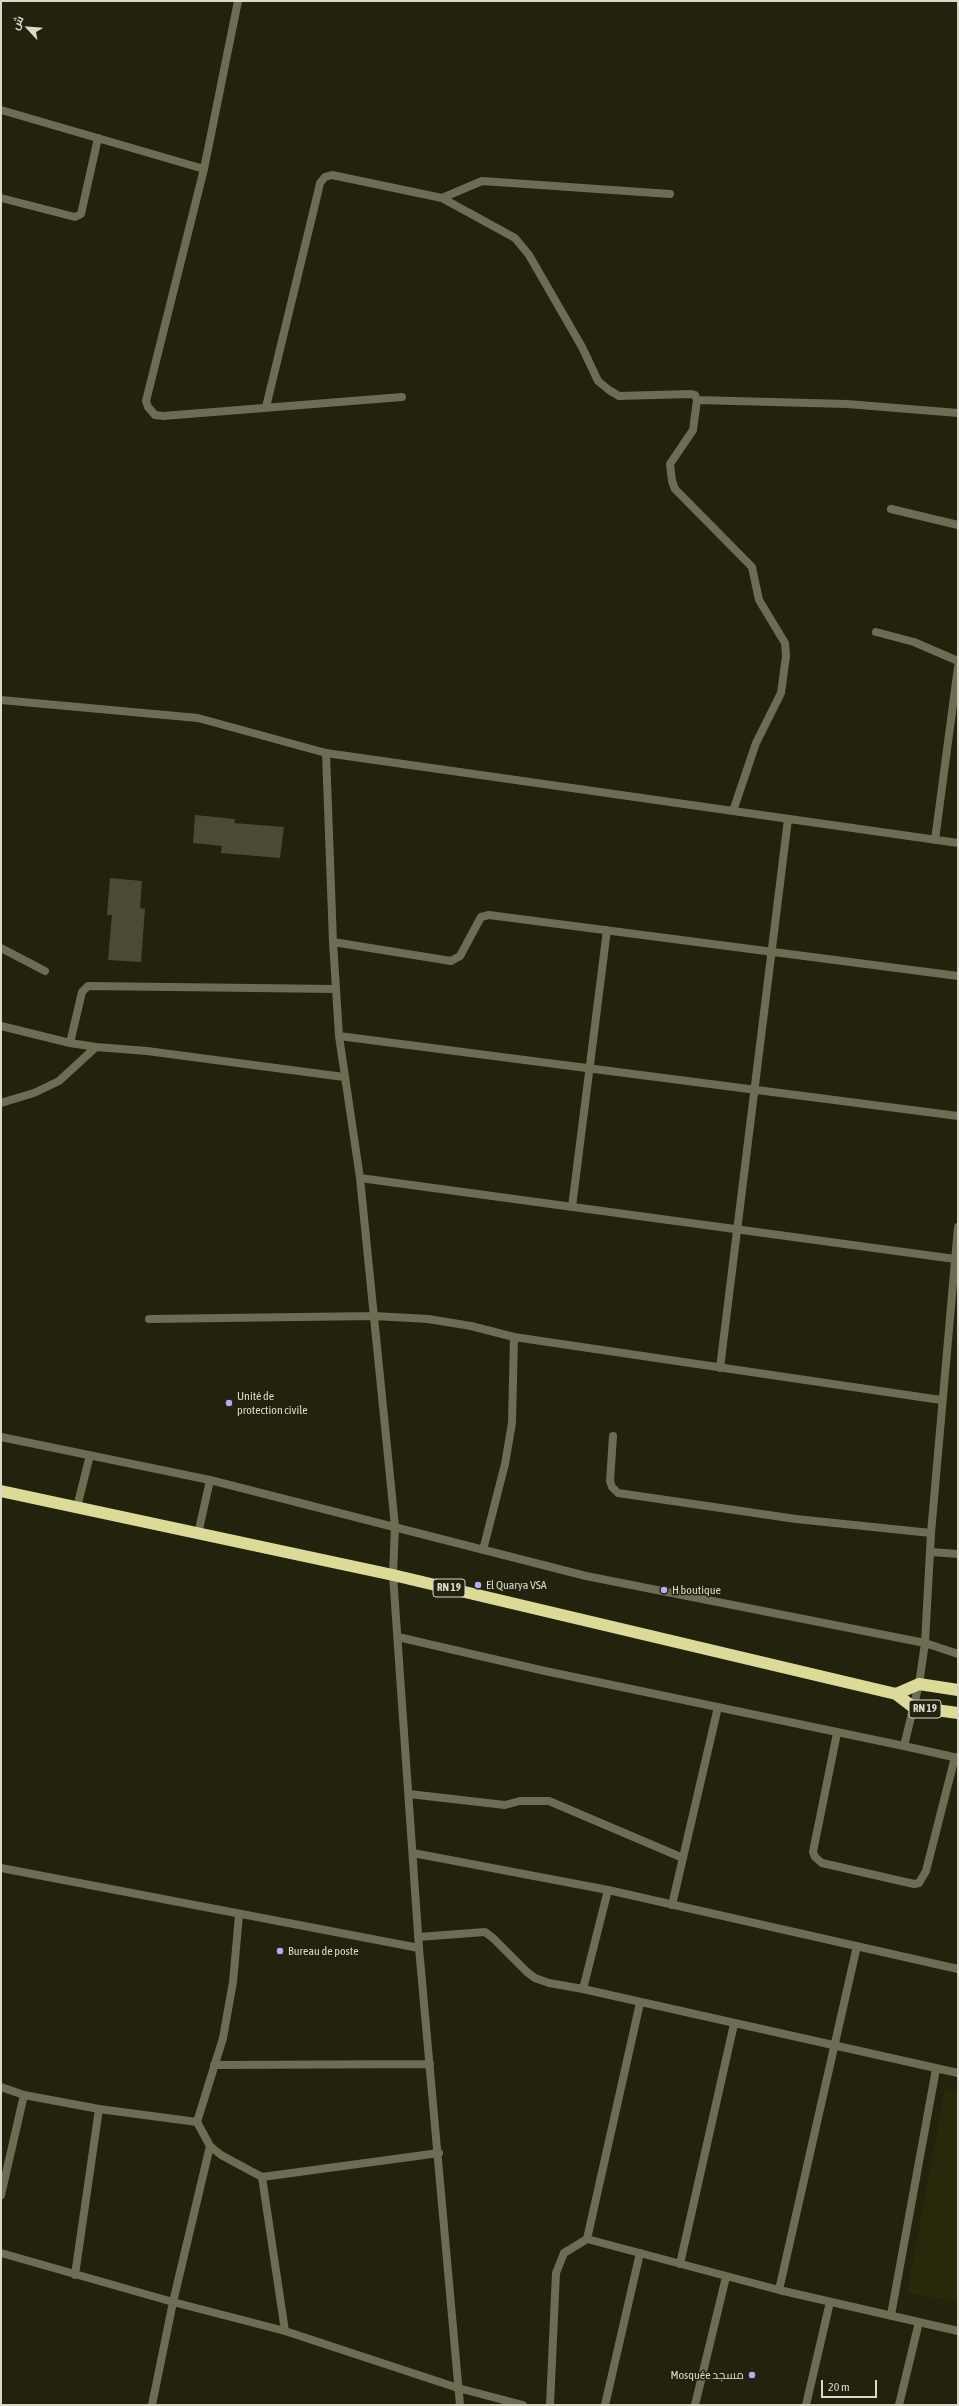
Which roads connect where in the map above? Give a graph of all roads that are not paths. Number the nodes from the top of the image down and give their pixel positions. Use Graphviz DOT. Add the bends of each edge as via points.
graph roads {
  1 [pos="238,1"];
  2 [pos="1,110"];
  3 [pos="98,138"];
  4 [pos="204,170"];
  5 [pos="670,194"];
  6 [pos="1,198"];
  7 [pos="442,198"];
  8 [pos="402,397"];
  9 [pos="698,400"];
  10 [pos="266,408"];
  11 [pos="958,413"];
  12 [pos="891,509"];
  13 [pos="958,526"];
  14 [pos="876,632"];
  15 [pos="958,661"];
  16 [pos="958,667"];
  17 [pos="1,700"];
  18 [pos="326,753"];
  19 [pos="734,811"];
  20 [pos="788,819"];
  21 [pos="935,840"];
  22 [pos="958,843"];
  23 [pos="607,930"];
  24 [pos="333,942"];
  25 [pos="1,948"];
  26 [pos="773,952"];
  27 [pos="45,971"];
  28 [pos="958,976"];
  29 [pos="336,989"];
  30 [pos="1,1026"];
  31 [pos="339,1036"];
  32 [pos="70,1043"];
  33 [pos="96,1046"];
  34 [pos="591,1069"];
  35 [pos="344,1078"];
  36 [pos="754,1090"];
  37 [pos="1,1103"];
  38 [pos="958,1116"];
  39 [pos="360,1178"];
  40 [pos="572,1207"];
  41 [pos="958,1227"];
  42 [pos="736,1229"];
  43 [pos="955,1259"];
  44 [pos="374,1316"];
  45 [pos="149,1319"];
  46 [pos="514,1337"];
  47 [pos="720,1368"];
  48 [pos="942,1400"];
  49 [pos="613,1436"];
  50 [pos="1,1437"];
  51 [pos="90,1455"];
  52 [pos="210,1480"];
  53 [pos="1,1491"];
  54 [pos="77,1507"];
  55 [pos="395,1526"];
  56 [pos="931,1533"];
  57 [pos="198,1534"];
  58 [pos="483,1550"];
  59 [pos="931,1552"];
  60 [pos="958,1554"];
  61 [pos="394,1575"];
  62 [pos="398,1637"];
  63 [pos="925,1643"];
  64 [pos="958,1654"];
  65 [pos="919,1684"];
  66 [pos="958,1690"];
  67 [pos="896,1694"];
  68 [pos="718,1707"];
  69 [pos="913,1707"];
  70 [pos="958,1713"];
  71 [pos="837,1733"];
  72 [pos="904,1746"];
  73 [pos="957,1757"];
  74 [pos="409,1794"];
  75 [pos="413,1853"];
  76 [pos="683,1858"];
  77 [pos="1,1868"];
  78 [pos="608,1890"];
  79 [pos="672,1905"];
  80 [pos="239,1915"];
  81 [pos="418,1937"];
  82 [pos="857,1946"];
  83 [pos="419,1948"];
  84 [pos="958,1968"];
  85 [pos="583,1989"];
  86 [pos="640,2003"];
  87 [pos="734,2024"];
  88 [pos="834,2047"];
  89 [pos="430,2064"];
  90 [pos="214,2065"];
  91 [pos="936,2069"];
  92 [pos="958,2073"];
  93 [pos="1,2087"];
  94 [pos="24,2094"];
  95 [pos="99,2109"];
  96 [pos="197,2122"];
  97 [pos="210,2146"];
  98 [pos="439,2153"];
  99 [pos="262,2177"];
  100 [pos="1,2195"];
  101 [pos="587,2239"];
  102 [pos="1,2253"];
  103 [pos="640,2253"];
  104 [pos="680,2264"];
  105 [pos="75,2275"];
  106 [pos="726,2277"];
  107 [pos="779,2290"];
  108 [pos="173,2302"];
  109 [pos="830,2302"];
  110 [pos="891,2315"];
  111 [pos="919,2322"];
  112 [pos="285,2331"];
  113 [pos="958,2331"];
  114 [pos="458,2388"];
  115 [pos="152,2405"];
  116 [pos="460,2405"];
  117 [pos="523,2405"];
  118 [pos="550,2405"];
  119 [pos="605,2405"];
  120 [pos="695,2405"];
  121 [pos="806,2405"];
  122 [pos="899,2405"];
  1 -- 4 [label="street"];
  2 -- 3 [label="street"];
  3 -- 4 [label="street"];
  3 -- 6 [label="street" via="81,214 76,217"];
  4 -- 10 [label="street" via="146,401 155,415 163,416"];
  5 -- 7 [label="street" via="482,181"];
  7 -- 9 [label="street" via="515,238 523,246 582,347 598,381 609,390 619,396 690,394 695,395"];
  7 -- 10 [label="street" via="332,175 325,177 320,183"];
  8 -- 10 [label="street"];
  9 -- 11 [label="street" via="846,404"];
  9 -- 19 [label="street" via="693,430 670,464 672,481 675,489 752,567 759,600 785,643 786,656 780,693 756,743"];
  12 -- 13 [label="street"];
  14 -- 15 [label="street" via="914,642"];
  16 -- 21 [label="street"];
  17 -- 18 [label="street" via="198,718"];
  18 -- 19 [label="street"];
  18 -- 24 [label="street"];
  19 -- 20 [label="street"];
  20 -- 21 [label="street"];
  20 -- 26 [label="street"];
  21 -- 22 [label="street"];
  23 -- 24 [label="street" via="485,915 481,917 460,956 451,961"];
  23 -- 26 [label="street"];
  23 -- 34 [label="street"];
  24 -- 29 [label="street"];
  25 -- 27 [label="street"];
  26 -- 28 [label="street"];
  26 -- 36 [label="street"];
  29 -- 31 [label="street"];
  29 -- 32 [label="street" via="88,986 82,992"];
  30 -- 32 [label="street"];
  31 -- 34 [label="street"];
  31 -- 35 [label="street"];
  32 -- 33 [label="street"];
  33 -- 35 [label="street"];
  33 -- 37 [label="street" via="59,1081 34,1093"];
  34 -- 36 [label="street"];
  34 -- 40 [label="street"];
  35 -- 39 [label="street"];
  36 -- 38 [label="street"];
  36 -- 42 [label="street"];
  39 -- 40 [label="street"];
  39 -- 44 [label="street"];
  40 -- 42 [label="street"];
  41 -- 43 [label="street"];
  42 -- 43 [label="street"];
  42 -- 47 [label="street"];
  43 -- 48 [label="street"];
  44 -- 45 [label="street"];
  44 -- 46 [label="street" via="428,1319 472,1326"];
  44 -- 55 [label="street"];
  46 -- 47 [label="street"];
  46 -- 58 [label="street" via="512,1423 505,1464"];
  47 -- 48 [label="street"];
  48 -- 56 [label="street"];
  49 -- 56 [label="street" via="610,1481 618,1493 796,1519"];
  50 -- 51 [label="street"];
  51 -- 52 [label="street"];
  51 -- 54 [label="street"];
  52 -- 55 [label="street"];
  52 -- 57 [label="street"];
  53 -- 54 [label="highway, RN 19"];
  54 -- 57 [label="highway, RN 19"];
  55 -- 58 [label="street"];
  55 -- 61 [label="street"];
  56 -- 59 [label="street"];
  57 -- 61 [label="highway, RN 19"];
  58 -- 63 [label="street" via="586,1576"];
  59 -- 60 [label="street"];
  59 -- 63 [label="street"];
  61 -- 62 [label="street"];
  61 -- 67 [label="highway, RN 19"];
  62 -- 68 [label="street"];
  62 -- 74 [label="street"];
  63 -- 64 [label="street"];
  63 -- 65 [label="street"];
  65 -- 66 [label="highway, RN 19"];
  65 -- 67 [label="highway, RN 19"];
  65 -- 69 [label="street"];
  67 -- 69 [label="highway, RN 19"];
  68 -- 71 [label="street"];
  68 -- 76 [label="street"];
  69 -- 70 [label="highway, RN 19"];
  69 -- 72 [label="street"];
  71 -- 72 [label="street"];
  71 -- 73 [label="street" via="813,1852 815,1857 822,1863 914,1884 919,1883 926,1871"];
  72 -- 73 [label="street"];
  74 -- 75 [label="street"];
  74 -- 76 [label="street" via="505,1805 520,1801 548,1801"];
  75 -- 78 [label="street"];
  75 -- 81 [label="street"];
  76 -- 79 [label="street"];
  77 -- 80 [label="street"];
  78 -- 79 [label="street"];
  78 -- 85 [label="street"];
  79 -- 82 [label="street"];
  80 -- 83 [label="street"];
  80 -- 90 [label="street" via="233,1982 223,2038"];
  81 -- 83 [label="street"];
  81 -- 85 [label="street" via="485,1932 535,1978"];
  82 -- 84 [label="street"];
  82 -- 88 [label="street"];
  83 -- 89 [label="street"];
  85 -- 86 [label="street"];
  86 -- 87 [label="street"];
  86 -- 101 [label="street"];
  87 -- 88 [label="street"];
  87 -- 104 [label="street"];
  88 -- 91 [label="street"];
  88 -- 107 [label="street"];
  89 -- 90 [label="street"];
  89 -- 98 [label="street"];
  90 -- 96 [label="street"];
  91 -- 92 [label="street"];
  91 -- 110 [label="street"];
  93 -- 94 [label="street"];
  94 -- 95 [label="street"];
  94 -- 100 [label="street"];
  95 -- 96 [label="street"];
  95 -- 105 [label="street"];
  96 -- 97 [label="street"];
  97 -- 99 [label="street"];
  97 -- 108 [label="street"];
  98 -- 99 [label="street"];
  98 -- 114 [label="street"];
  99 -- 112 [label="street"];
  101 -- 103 [label="street"];
  101 -- 118 [label="street" via="564,2253 556,2273"];
  102 -- 105 [label="street"];
  103 -- 104 [label="street"];
  103 -- 119 [label="street"];
  104 -- 106 [label="street"];
  105 -- 108 [label="street"];
  106 -- 107 [label="street"];
  106 -- 120 [label="street"];
  107 -- 109 [label="street"];
  108 -- 112 [label="street"];
  108 -- 115 [label="street"];
  109 -- 110 [label="street"];
  109 -- 121 [label="street"];
  110 -- 111 [label="street"];
  111 -- 113 [label="street"];
  111 -- 122 [label="street"];
  112 -- 114 [label="street"];
  114 -- 116 [label="street"];
  114 -- 117 [label="street"];
}
